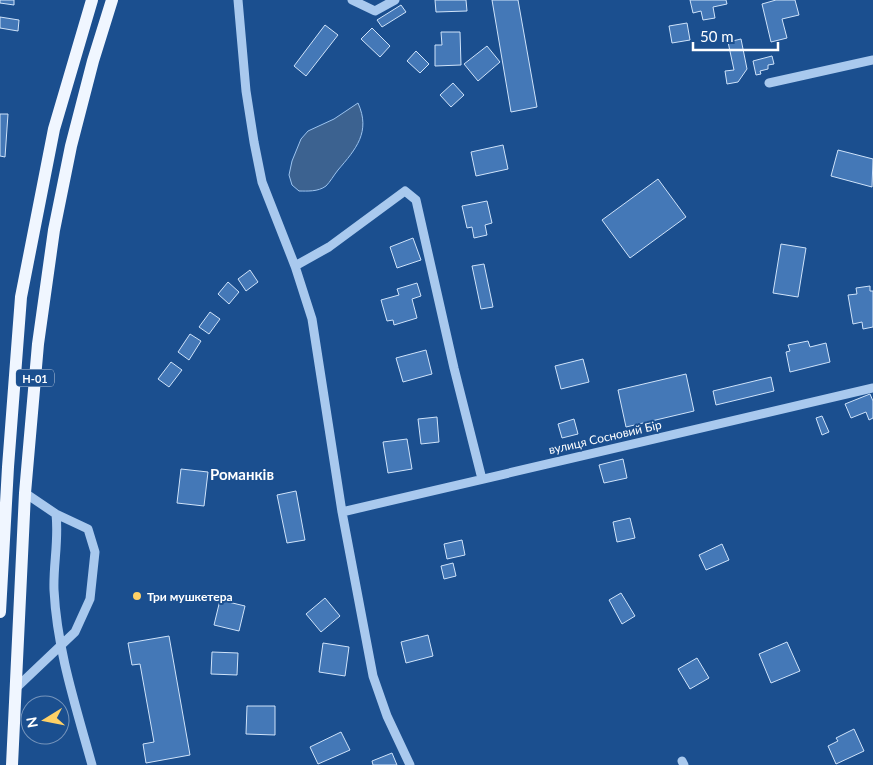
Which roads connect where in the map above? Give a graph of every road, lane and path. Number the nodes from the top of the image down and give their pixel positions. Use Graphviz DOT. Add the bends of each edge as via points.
graph roads {
  1 [pos="92,0"];
  2 [pos="112,0"];
  3 [pos="238,0"];
  4 [pos="352,0"];
  5 [pos="395,0"];
  6 [pos="873,60"];
  7 [pos="769,83"];
  8 [pos="295,266"];
  9 [pos="873,388"];
  10 [pos="482,479"];
  11 [pos="25,493"];
  12 [pos="342,512"];
  13 [pos="56,514"];
  14 [pos="0,612"];
  15 [pos="60,646"];
  16 [pos="15,689"];
  17 [pos="12,765"];
  18 [pos="92,765"];
  19 [pos="410,765"];
  1 -- 14 [label="main road, Н-01" via="54,129 22,297"];
  2 -- 11 [label="main road, Н-01" via="71,146 54,230 38,344"];
  3 -- 8 [label="street" via="246,91 262,182"];
  4 -- 5 [label="street" via="375,11"];
  6 -- 7 [label="street"];
  8 -- 10 [label="street" via="329,247 405,191 416,200"];
  8 -- 12 [label="street" via="312,320"];
  9 -- 10 [label="street, вулиця Сосновий Бір"];
  10 -- 12 [label="street, вулиця Сосновий Бір"];
  11 -- 13 [label="street"];
  11 -- 16 [label="main road, Н-01"];
  12 -- 19 [label="street" via="373,676"];
  13 -- 15 [label="street" via="58,533 54,589"];
  13 -- 15 [label="street" via="88,529 95,552 90,598 75,632"];
  15 -- 16 [label="street"];
  15 -- 18 [label="street"];
  16 -- 17 [label="main road, Н-01"];
}
